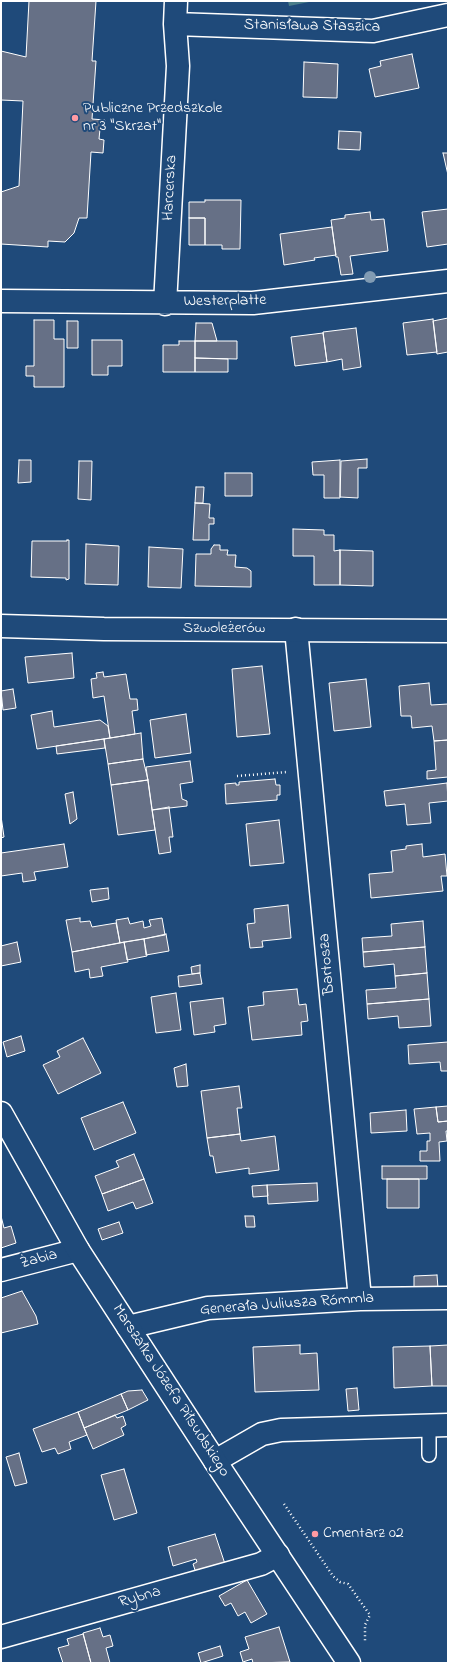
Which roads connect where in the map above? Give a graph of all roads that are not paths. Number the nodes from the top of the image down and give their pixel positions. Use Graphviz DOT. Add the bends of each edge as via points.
graph roads {
  1 [pos="176,1"];
  2 [pos="448,15"];
  3 [pos="175,24"];
  4 [pos="448,281"];
  5 [pos="1,301"];
  6 [pos="166,304"];
  7 [pos="1,626"];
  8 [pos="296,629"];
  9 [pos="448,631"];
  10 [pos="1,1113"];
  11 [pos="78,1250"];
  12 [pos="1,1270"];
  13 [pos="448,1298"];
  14 [pos="360,1299"];
  15 [pos="128,1327"];
  16 [pos="439,1426"];
  17 [pos="429,1456"];
  18 [pos="215,1461"];
  19 [pos="278,1555"];
  20 [pos="1,1638"];
  21 [pos="349,1663"];
  1 -- 3 [label="street, Harcerska"];
  2 -- 3 [label="street, Stanisława Staszica" via="373,31"];
  3 -- 6 [label="street, Harcerska" via="178,66"];
  4 -- 6 [label="street, Westerplatte" via="253,303"];
  5 -- 6 [label="street, Westerplatte"];
  7 -- 8 [label="street, Szwoleżerów"];
  8 -- 9 [label="street, Szwoleżerów"];
  8 -- 14 [label="street, Bartosza"];
  10 -- 11 [label="street, Marszałka Józefa Piłsudskiego"];
  11 -- 12 [label="street, Żabia"];
  11 -- 15 [label="street, Marszałka Józefa Piłsudskiego"];
  13 -- 14 [label="street, Generała Juliusza Rómmla"];
  14 -- 15 [label="street, Generała Juliusza Rómmla" via="208,1308"];
  15 -- 18 [label="street, Marszałka Józefa Piłsudskiego"];
  16 -- 17 [label="lane"];
  16 -- 18 [label="street" via="281,1430 262,1434"];
  18 -- 19 [label="street, Marszałka Józefa Piłsudskiego"];
  19 -- 20 [label="street, Rybna" via="261,1564"];
  19 -- 21 [label="street, Marszałka Józefa Piłsudskiego"];
}
